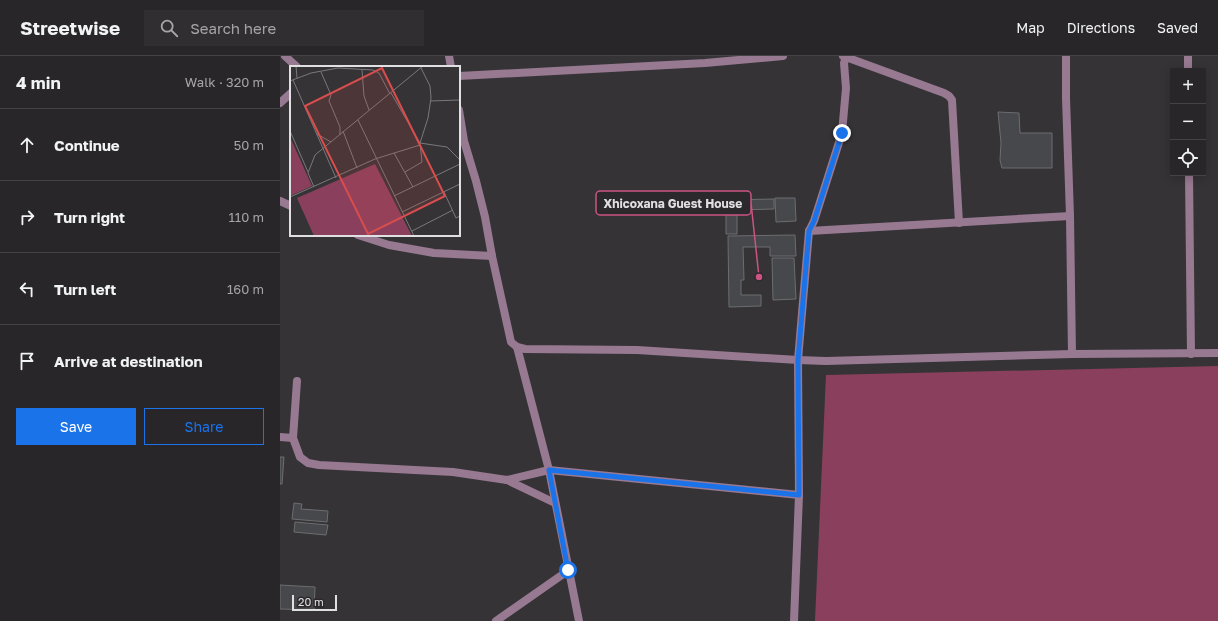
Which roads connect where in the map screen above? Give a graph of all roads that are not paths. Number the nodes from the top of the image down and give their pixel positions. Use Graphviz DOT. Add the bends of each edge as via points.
graph roads {
  1 [pos="285,56"];
  2 [pos="449,56"];
  3 [pos="783,56"];
  4 [pos="845,56"];
  5 [pos="1066,56"];
  6 [pos="1188,56"];
  7 [pos="295,66"];
  8 [pos="451,66"];
  9 [pos="1188,68"];
  10 [pos="460,76"];
  11 [pos="290,95"];
  12 [pos="280,103"];
  13 [pos="460,116"];
  14 [pos="1189,176"];
  15 [pos="280,201"];
  16 [pos="290,206"];
  17 [pos="1070,216"];
  18 [pos="959,223"];
  19 [pos="809,231"];
  20 [pos="361,236"];
  21 [pos="492,256"];
  22 [pos="517,347"];
  23 [pos="1218,353"];
  24 [pos="1072,354"];
  25 [pos="1191,354"];
  26 [pos="798,360"];
  27 [pos="297,381"];
  28 [pos="280,437"];
  29 [pos="293,438"];
  30 [pos="549,470"];
  31 [pos="507,480"];
  32 [pos="799,495"];
  33 [pos="555,502"];
  34 [pos="568,570"];
  35 [pos="496,621"];
  36 [pos="579,621"];
  37 [pos="794,621"];
  1 -- 7 [label="street"];
  2 -- 8 [label="street"];
  3 -- 10 [label="street" via="697,64"];
  4 -- 18 [label="street" via="944,92 952,100"];
  4 -- 19 [label="street" via="846,88 842,133"];
  5 -- 17 [label="street"];
  6 -- 9 [label="street"];
  11 -- 12 [label="street"];
  13 -- 21 [label="street"];
  14 -- 25 [label="street"];
  15 -- 16 [label="street"];
  17 -- 18 [label="street"];
  17 -- 24 [label="street"];
  18 -- 19 [label="street"];
  19 -- 26 [label="street"];
  20 -- 21 [label="street" via="389,245 434,253"];
  21 -- 22 [label="street" via="511,342"];
  22 -- 26 [label="street" via="637,350"];
  22 -- 30 [label="street"];
  23 -- 25 [label="street"];
  24 -- 25 [label="street"];
  24 -- 26 [label="street"];
  26 -- 32 [label="street"];
  27 -- 29 [label="street"];
  28 -- 29 [label="street"];
  29 -- 31 [label="street" via="300,457 308,463 453,472"];
  30 -- 31 [label="street"];
  30 -- 32 [label="street"];
  30 -- 33 [label="street"];
  31 -- 33 [label="street"];
  32 -- 37 [label="street"];
  33 -- 34 [label="street"];
  34 -- 35 [label="street"];
  34 -- 36 [label="street"];
}
